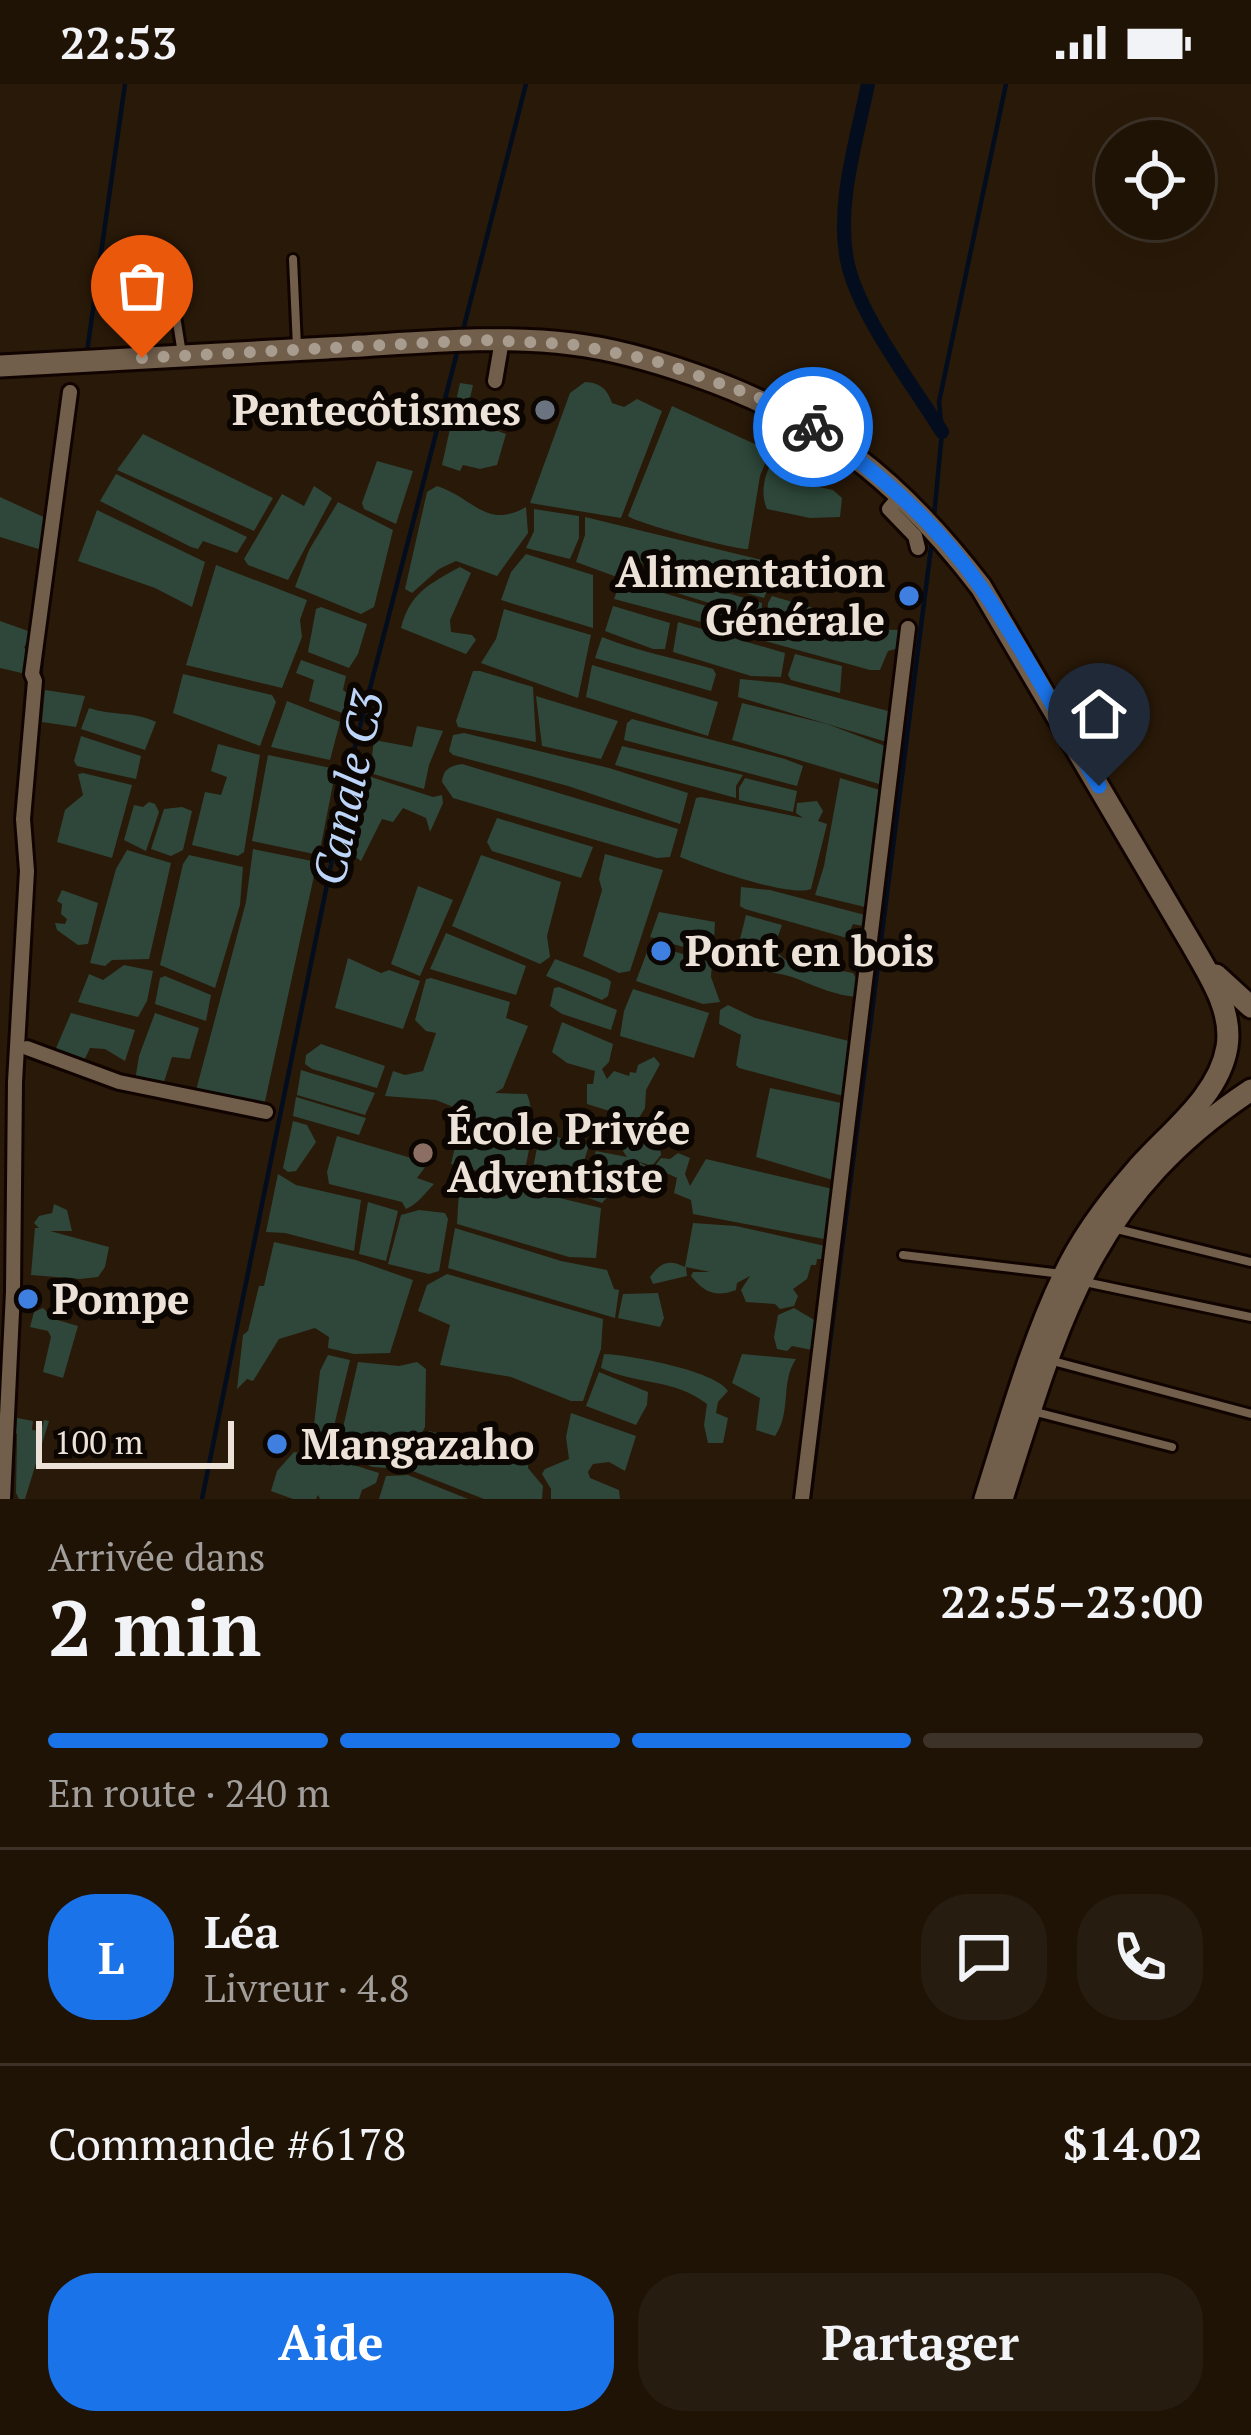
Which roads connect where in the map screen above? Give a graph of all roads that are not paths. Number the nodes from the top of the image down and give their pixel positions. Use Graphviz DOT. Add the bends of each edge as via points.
graph roads {
  1 [pos="293,259"];
  2 [pos="176,266"];
  3 [pos="296,340"];
  4 [pos="491,340"];
  5 [pos="181,348"];
  6 [pos="0,366"];
  7 [pos="495,381"];
  8 [pos="70,392"];
  9 [pos="908,502"];
  10 [pos="918,548"];
  11 [pos="908,628"];
  12 [pos="1192,945"];
  13 [pos="1251,1007"];
  14 [pos="1251,1017"];
  15 [pos="1227,1045"];
  16 [pos="27,1048"];
  17 [pos="1251,1080"];
  18 [pos="1251,1090"];
  19 [pos="266,1112"];
  20 [pos="1110,1228"];
  21 [pos="903,1255"];
  22 [pos="1251,1262"];
  23 [pos="1071,1278"];
  24 [pos="1251,1318"];
  25 [pos="1047,1360"];
  26 [pos="1030,1410"];
  27 [pos="1251,1414"];
  28 [pos="1172,1447"];
  29 [pos="3,1499"];
  30 [pos="802,1499"];
  31 [pos="985,1499"];
  32 [pos="1002,1499"];
  1 -- 3 [label="lane"];
  2 -- 5 [label="lane"];
  3 -- 4 [label="main road"];
  3 -- 5 [label="main road"];
  4 -- 7 [label="street"];
  4 -- 9 [label="main road" via="593,347 758,397 842,446"];
  5 -- 6 [label="main road"];
  8 -- 29 [label="street" via="32,674 23,819"];
  9 -- 10 [label="street" via="889,509"];
  9 -- 12 [label="main road" via="981,587"];
  11 -- 30 [label="street"];
  12 -- 13 [label="main road"];
  12 -- 15 [label="main road" via="1219,996"];
  14 -- 15 [label="main road"];
  15 -- 17 [label="main road" via="1238,1072"];
  15 -- 23 [label="main road" via="1209,1087 1118,1191"];
  16 -- 19 [label="street" via="119,1082"];
  18 -- 20 [label="main road" via="1163,1161"];
  20 -- 22 [label="lane"];
  20 -- 23 [label="main road"];
  21 -- 23 [label="lane"];
  23 -- 24 [label="lane"];
  23 -- 25 [label="main road"];
  23 -- 31 [label="main road" via="1030,1361"];
  25 -- 26 [label="main road"];
  25 -- 27 [label="lane"];
  26 -- 28 [label="lane"];
  26 -- 32 [label="main road"];
}
